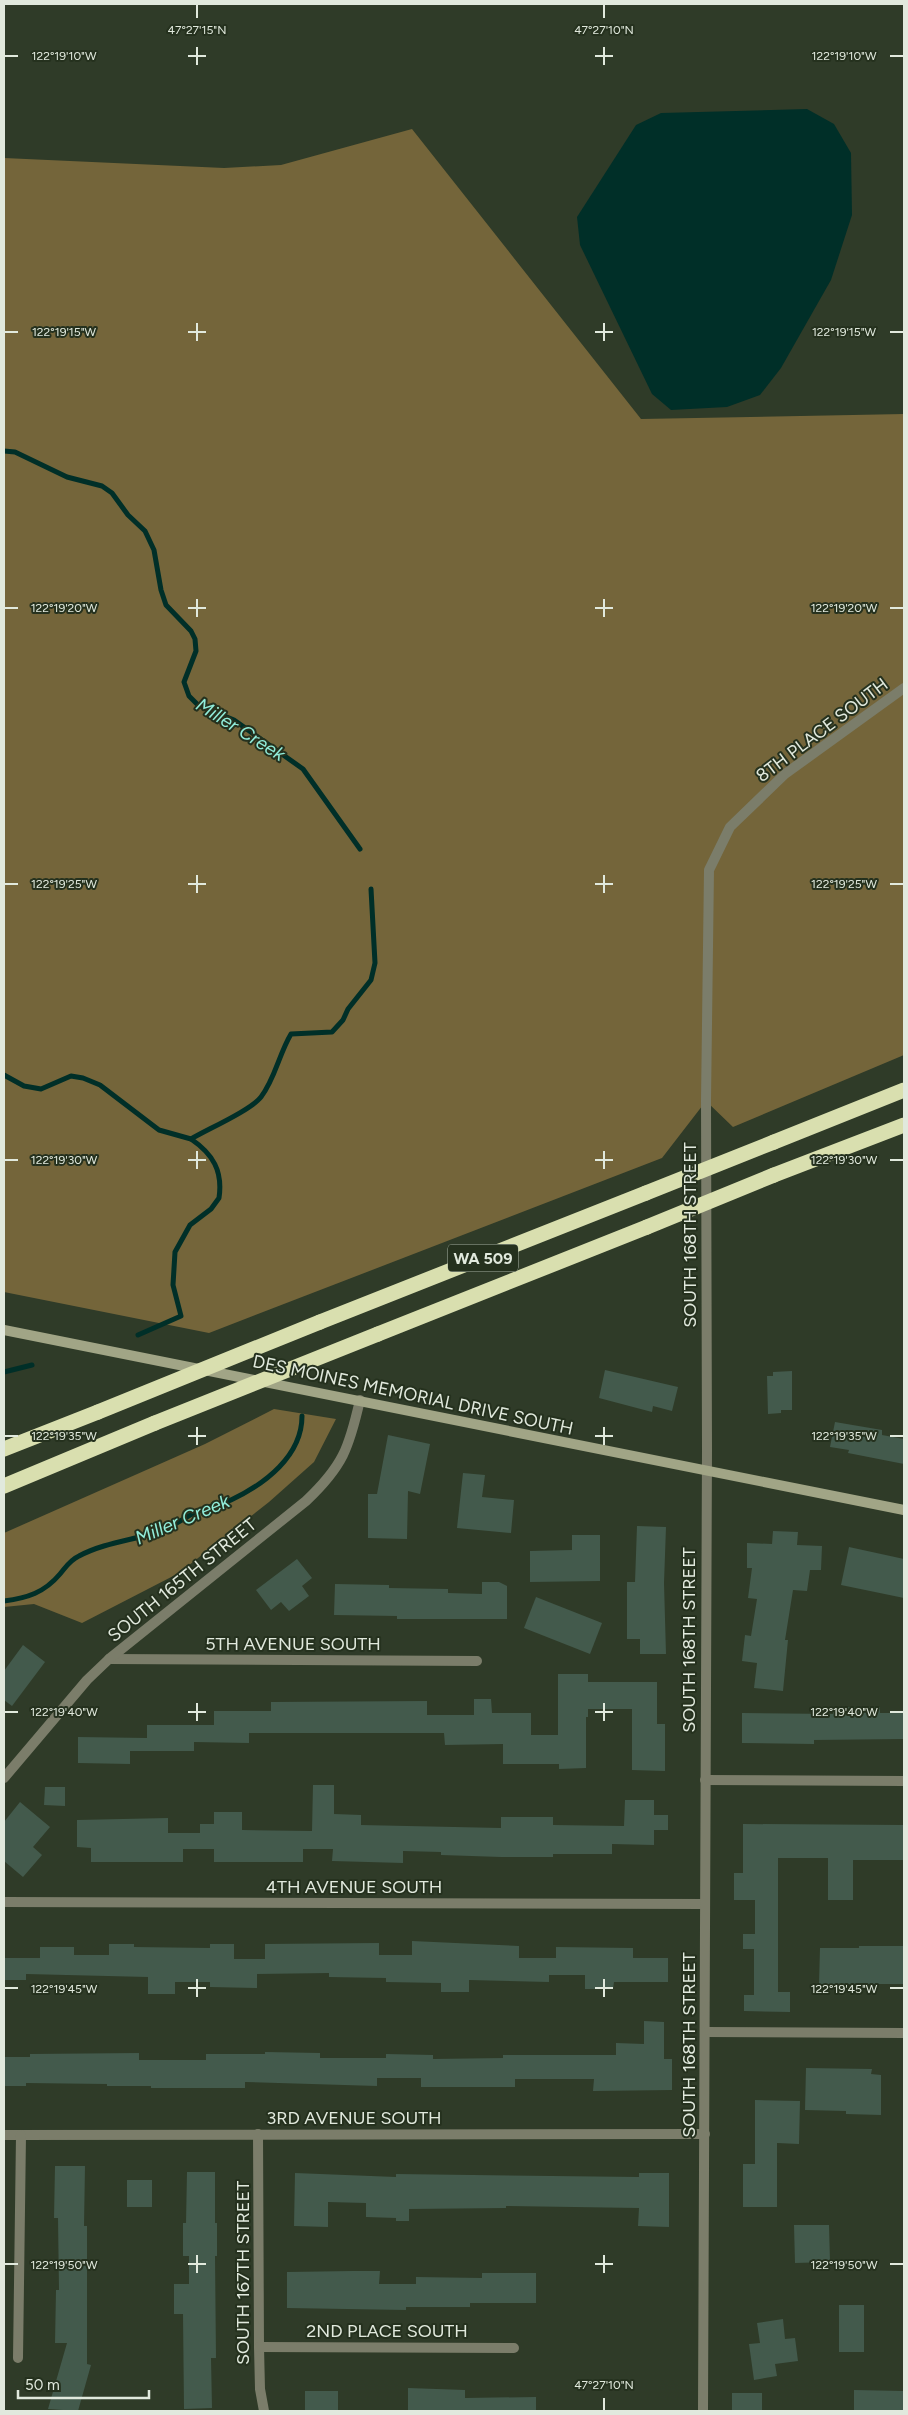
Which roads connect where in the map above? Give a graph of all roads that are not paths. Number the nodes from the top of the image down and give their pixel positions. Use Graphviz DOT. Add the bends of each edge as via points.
graph roads {
  1 [pos="904,688"];
  2 [pos="709,870"];
  3 [pos="904,1090"];
  4 [pos="904,1125"];
  5 [pos="4,1330"];
  6 [pos="360,1400"];
  7 [pos="4,1449"];
  8 [pos="706,1472"];
  9 [pos="4,1486"];
  10 [pos="904,1510"];
  11 [pos="109,1659"];
  12 [pos="477,1662"];
  13 [pos="4,1778"];
  14 [pos="705,1780"];
  15 [pos="904,1781"];
  16 [pos="4,1902"];
  17 [pos="705,1904"];
  18 [pos="706,2032"];
  19 [pos="904,2033"];
  20 [pos="258,2134"];
  21 [pos="705,2134"];
  22 [pos="4,2135"];
  23 [pos="21,2135"];
  24 [pos="259,2347"];
  25 [pos="514,2348"];
  26 [pos="18,2358"];
  27 [pos="264,2411"];
  28 [pos="703,2411"];
  1 -- 2 [label="street, 8TH PLACE SOUTH" via="786,774 730,827"];
  2 -- 8 [label="street, SOUTH 168TH STREET"];
  3 -- 7 [label="highway, WA 509, bridge"];
  4 -- 9 [label="highway, WA 509, bridge"];
  5 -- 6 [label="main road, DES MOINES MEMORIAL DRIVE SOUTH"];
  6 -- 8 [label="main road, DES MOINES MEMORIAL DRIVE SOUTH"];
  6 -- 11 [label="street, SOUTH 165TH STREET" via="351,1440 340,1465 327,1482"];
  8 -- 10 [label="main road, DES MOINES MEMORIAL DRIVE SOUTH"];
  8 -- 14 [label="street, SOUTH 168TH STREET"];
  11 -- 12 [label="street, 5TH AVENUE SOUTH"];
  11 -- 13 [label="street, SOUTH 165TH STREET" via="87,1680"];
  14 -- 15 [label="street"];
  14 -- 17 [label="street, SOUTH 168TH STREET"];
  16 -- 17 [label="street, 4TH AVENUE SOUTH"];
  17 -- 18 [label="street, SOUTH 168TH STREET"];
  18 -- 19 [label="street"];
  18 -- 21 [label="street, SOUTH 168TH STREET"];
  20 -- 21 [label="street, 3RD AVENUE SOUTH"];
  20 -- 23 [label="street, 3RD AVENUE SOUTH"];
  20 -- 24 [label="street, SOUTH 167TH STREET"];
  21 -- 28 [label="street, SOUTH 168TH STREET"];
  22 -- 23 [label="street, 3RD AVENUE SOUTH"];
  23 -- 26 [label="street"];
  24 -- 25 [label="street, 2ND PLACE SOUTH"];
  24 -- 27 [label="street, SOUTH 167TH STREET"];
}
